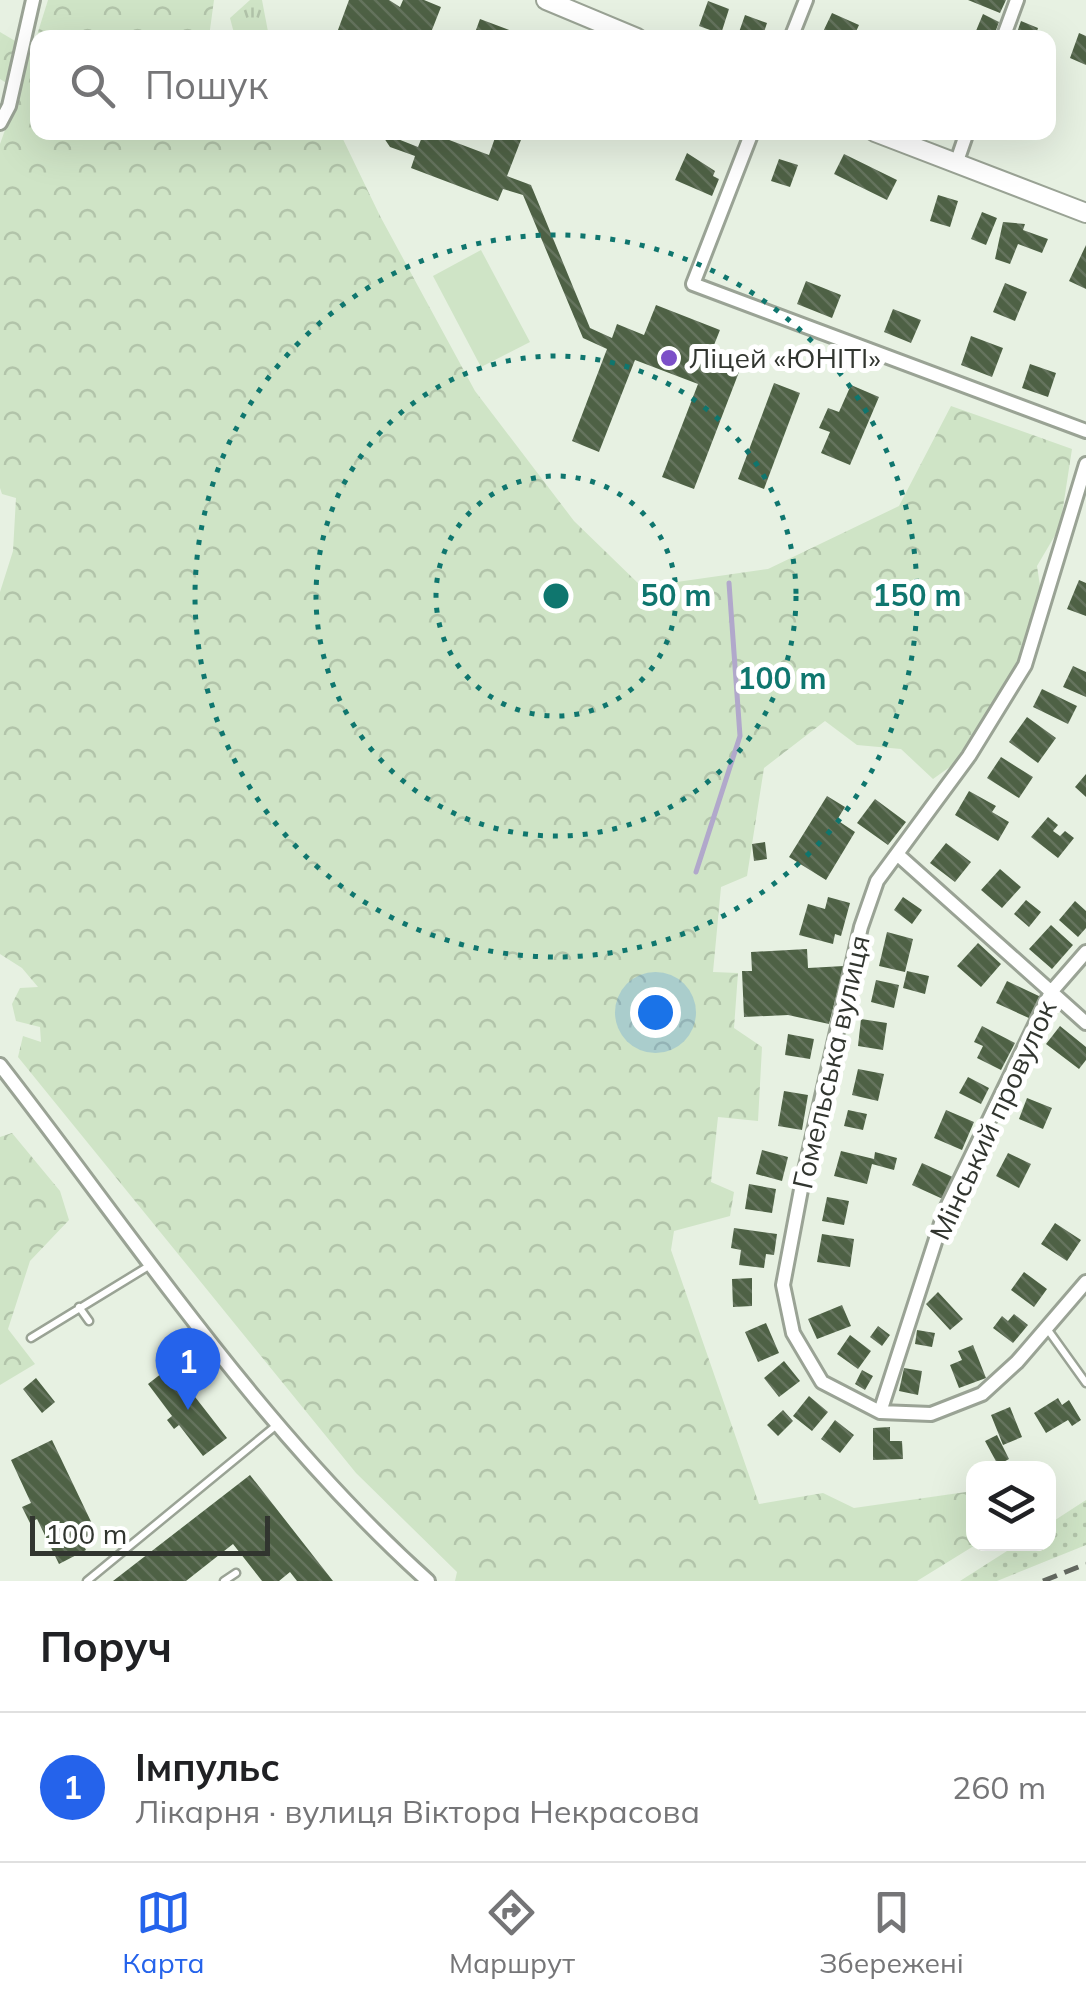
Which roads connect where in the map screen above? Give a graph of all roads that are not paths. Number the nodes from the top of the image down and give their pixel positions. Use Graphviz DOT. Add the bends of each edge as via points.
graph roads {
  1 [pos="33,0"];
  2 [pos="546,0"];
  3 [pos="806,0"];
  4 [pos="1016,0"];
  5 [pos="618,30"];
  6 [pos="793,30"];
  7 [pos="1005,30"];
  8 [pos="0,123"];
  9 [pos="749,140"];
  10 [pos="895,140"];
  11 [pos="964,140"];
  12 [pos="956,164"];
  13 [pos="1086,212"];
  14 [pos="1086,430"];
  15 [pos="1086,464"];
  16 [pos="897,854"];
  17 [pos="1086,952"];
  18 [pos="1051,992"];
  19 [pos="1086,1023"];
  20 [pos="0,1065"];
  21 [pos="153,1264"];
  22 [pos="1086,1282"];
  23 [pos="79,1307"];
  24 [pos="90,1321"];
  25 [pos="1047,1329"];
  26 [pos="31,1338"];
  27 [pos="1086,1383"];
  28 [pos="880,1412"];
  29 [pos="279,1424"];
  30 [pos="236,1573"];
  31 [pos="87,1581"];
  32 [pos="224,1581"];
  33 [pos="428,1581"];
  1 -- 8 [label="street"];
  2 -- 5 [label="main road"];
  3 -- 6 [label="street"];
  4 -- 7 [label="street"];
  9 -- 14 [label="street" via="693,284"];
  10 -- 12 [label="main road"];
  11 -- 12 [label="street"];
  12 -- 13 [label="main road"];
  15 -- 16 [label="street, Гомельська вулиця" via="1025,666"];
  16 -- 18 [label="street"];
  16 -- 28 [label="street, Гомельська вулиця" via="877,881 861,927 783,1286 793,1333 822,1382"];
  17 -- 18 [label="street, Мінський провулок"];
  18 -- 19 [label="street"];
  18 -- 28 [label="street, Мінський провулок" via="945,1212"];
  20 -- 21 [label="street"];
  21 -- 23 [label="lane"];
  21 -- 29 [label="street"];
  22 -- 25 [label="street, Гомельська вулиця"];
  23 -- 24 [label="lane"];
  23 -- 26 [label="lane"];
  25 -- 27 [label="lane"];
  25 -- 28 [label="street, Гомельська вулиця" via="982,1394 931,1414"];
  29 -- 31 [label="lane"];
  29 -- 33 [label="street" via="368,1526"];
  30 -- 32 [label="lane"];
}
